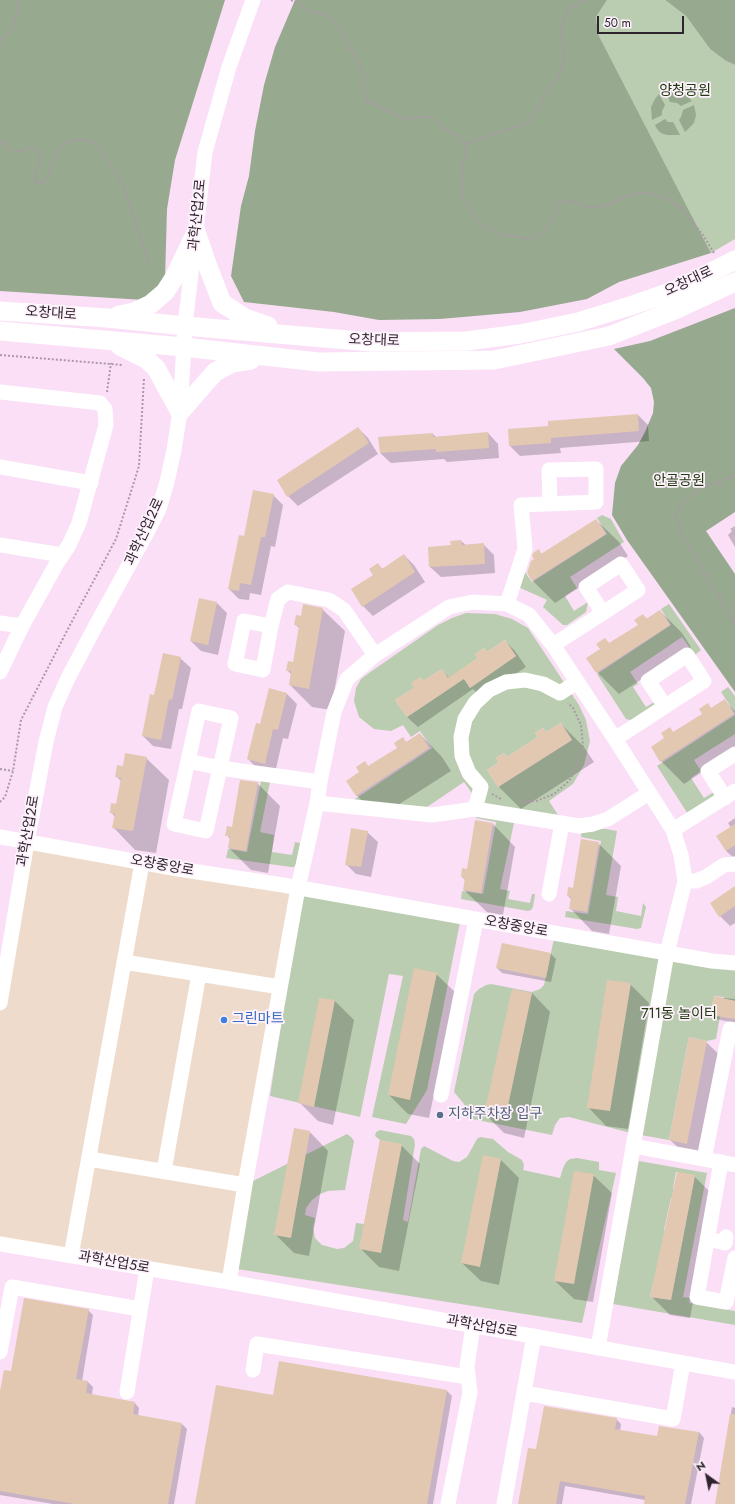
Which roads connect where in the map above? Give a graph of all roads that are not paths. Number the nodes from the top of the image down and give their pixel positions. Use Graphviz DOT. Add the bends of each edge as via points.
graph roads {
  1 [pos="253,0"];
  2 [pos="196,232"];
  3 [pos="735,260"];
  4 [pos="735,282"];
  5 [pos="0,311"];
  6 [pos="107,318"];
  7 [pos="185,326"];
  8 [pos="0,332"];
  9 [pos="296,336"];
  10 [pos="109,341"];
  11 [pos="184,347"];
  12 [pos="270,357"];
  13 [pos="0,392"];
  14 [pos="180,412"];
  15 [pos="0,467"];
  16 [pos="91,483"];
  17 [pos="550,503"];
  18 [pos="0,544"];
  19 [pos="62,555"];
  20 [pos="507,604"];
  21 [pos="603,613"];
  22 [pos="0,623"];
  23 [pos="22,626"];
  24 [pos="271,626"];
  25 [pos="553,645"];
  26 [pos="375,654"];
  27 [pos="0,672"];
  28 [pos="577,682"];
  29 [pos="665,706"];
  30 [pos="615,739"];
  31 [pos="735,754"];
  32 [pos="188,761"];
  33 [pos="220,768"];
  34 [pos="320,782"];
  35 [pos="649,793"];
  36 [pos="730,795"];
  37 [pos="317,803"];
  38 [pos="475,809"];
  39 [pos="562,823"];
  40 [pos="673,830"];
  41 [pos="0,837"];
  42 [pos="27,842"];
  43 [pos="142,863"];
  44 [pos="735,864"];
  45 [pos="685,880"];
  46 [pos="298,888"];
  47 [pos="549,894"];
  48 [pos="476,920"];
  49 [pos="667,953"];
  50 [pos="124,962"];
  51 [pos="735,963"];
  52 [pos="199,974"];
  53 [pos="280,987"];
  54 [pos="0,1003"];
  55 [pos="735,1030"];
  56 [pos="440,1095"];
  57 [pos="633,1146"];
  58 [pos="89,1159"];
  59 [pos="704,1159"];
  60 [pos="728,1164"];
  61 [pos="164,1171"];
  62 [pos="244,1185"];
  63 [pos="708,1239"];
  64 [pos="729,1242"];
  65 [pos="0,1244"];
  66 [pos="71,1256"];
  67 [pos="735,1258"];
  68 [pos="147,1269"];
  69 [pos="229,1282"];
  70 [pos="140,1309"];
  71 [pos="473,1326"];
  72 [pos="534,1336"];
  73 [pos="598,1348"];
  74 [pos="0,1352"];
  75 [pos="683,1363"];
  76 [pos="253,1370"];
  77 [pos="735,1372"];
  78 [pos="468,1377"];
  79 [pos="127,1392"];
  80 [pos="524,1393"];
  81 [pos="448,1504"];
  82 [pos="504,1504"];
  1 -- 2 [label="street, 과학산업2로" via="229,67 205,152"];
  2 -- 6 [label="main road" via="165,292 151,304 134,312"];
  2 -- 7 [label="street, 과학산업2로"];
  2 -- 9 [label="main road" via="222,303 245,318"];
  3 -- 9 [label="main road, 오창대로" via="676,290 630,306 578,322 520,334 466,341 424,342 371,342"];
  4 -- 12 [label="main road, 오창대로" via="675,310 609,336 494,360 318,362"];
  5 -- 6 [label="main road, 오창대로"];
  6 -- 7 [label="main road, 오창대로"];
  7 -- 9 [label="main road, 오창대로"];
  7 -- 11 [label="street, 과학산업2로"];
  8 -- 10 [label="main road, 오창대로"];
  10 -- 11 [label="main road, 오창대로"];
  10 -- 14 [label="main road" via="146,359 156,368"];
  11 -- 12 [label="main road, 오창대로"];
  11 -- 14 [label="street, 과학산업2로"];
  12 -- 14 [label="main road" via="232,363 215,372"];
  13 -- 16 [label="street" via="100,403 105,410 106,425"];
  14 -- 42 [label="street, 과학산업2로" via="174,450 159,509 68,678 56,707 46,742"];
  15 -- 16 [label="street"];
  16 -- 19 [label="street" via="79,523"];
  17 -- 20 [label="street" via="521,505 525,549"];
  18 -- 19 [label="street"];
  19 -- 23 [label="street"];
  20 -- 25 [label="street" via="529,614"];
  20 -- 26 [label="street" via="473,602 449,607"];
  21 -- 25 [label="street"];
  22 -- 23 [label="street"];
  23 -- 27 [label="street"];
  24 -- 26 [label="street" via="278,599 288,592 329,600 344,610"];
  25 -- 28 [label="street"];
  26 -- 34 [label="street" via="347,679 334,712"];
  28 -- 30 [label="street"];
  28 -- 38 [label="street" via="560,693 543,684 525,680 506,682 489,690 475,703 465,718 461,737 462,756 469,773 481,787"];
  29 -- 30 [label="street"];
  30 -- 35 [label="street"];
  31 -- 36 [label="street" via="708,771"];
  32 -- 33 [label="street"];
  32 -- 33 [label="street" via="199,711 218,715 230,718"];
  32 -- 33 [label="street" via="174,824 206,831"];
  33 -- 34 [label="street"];
  34 -- 37 [label="street"];
  35 -- 39 [label="street" via="608,819 579,826"];
  35 -- 40 [label="street"];
  36 -- 40 [label="street"];
  37 -- 38 [label="street" via="432,815"];
  37 -- 46 [label="street"];
  38 -- 39 [label="street"];
  39 -- 47 [label="street"];
  40 -- 45 [label="street"];
  41 -- 42 [label="street, 오창중앙로"];
  42 -- 43 [label="street, 오창중앙로"];
  42 -- 54 [label="street, 과학산업2로"];
  43 -- 46 [label="street, 오창중앙로"];
  43 -- 50 [label="street"];
  44 -- 45 [label="street" via="724,865 696,881"];
  45 -- 49 [label="street"];
  46 -- 48 [label="street, 오창중앙로"];
  46 -- 53 [label="street"];
  48 -- 49 [label="street, 오창중앙로"];
  48 -- 56 [label="street"];
  49 -- 51 [label="street, 오창중앙로"];
  49 -- 57 [label="street"];
  50 -- 52 [label="street"];
  50 -- 58 [label="street"];
  52 -- 53 [label="street"];
  52 -- 61 [label="street"];
  53 -- 62 [label="street"];
  55 -- 59 [label="street" via="730,1029"];
  57 -- 59 [label="street"];
  57 -- 73 [label="street"];
  58 -- 61 [label="street"];
  58 -- 66 [label="street"];
  59 -- 60 [label="street"];
  60 -- 63 [label="street"];
  61 -- 62 [label="street"];
  62 -- 69 [label="street"];
  63 -- 64 [label="street"];
  63 -- 67 [label="street" via="697,1297 726,1302"];
  65 -- 66 [label="street, 과학산업5로"];
  66 -- 68 [label="street, 과학산업5로"];
  68 -- 69 [label="street, 과학산업5로"];
  68 -- 70 [label="street"];
  69 -- 71 [label="street, 과학산업5로"];
  70 -- 74 [label="street" via="12,1287"];
  70 -- 79 [label="street"];
  71 -- 72 [label="street, 과학산업5로"];
  71 -- 78 [label="street" via="467,1366"];
  72 -- 73 [label="street, 과학산업5로"];
  72 -- 80 [label="street"];
  73 -- 75 [label="street, 과학산업5로"];
  75 -- 77 [label="street, 과학산업5로"];
  75 -- 80 [label="street" via="673,1419"];
  76 -- 78 [label="street" via="258,1344"];
  78 -- 81 [label="street" via="470,1392"];
  80 -- 82 [label="street"];
}
